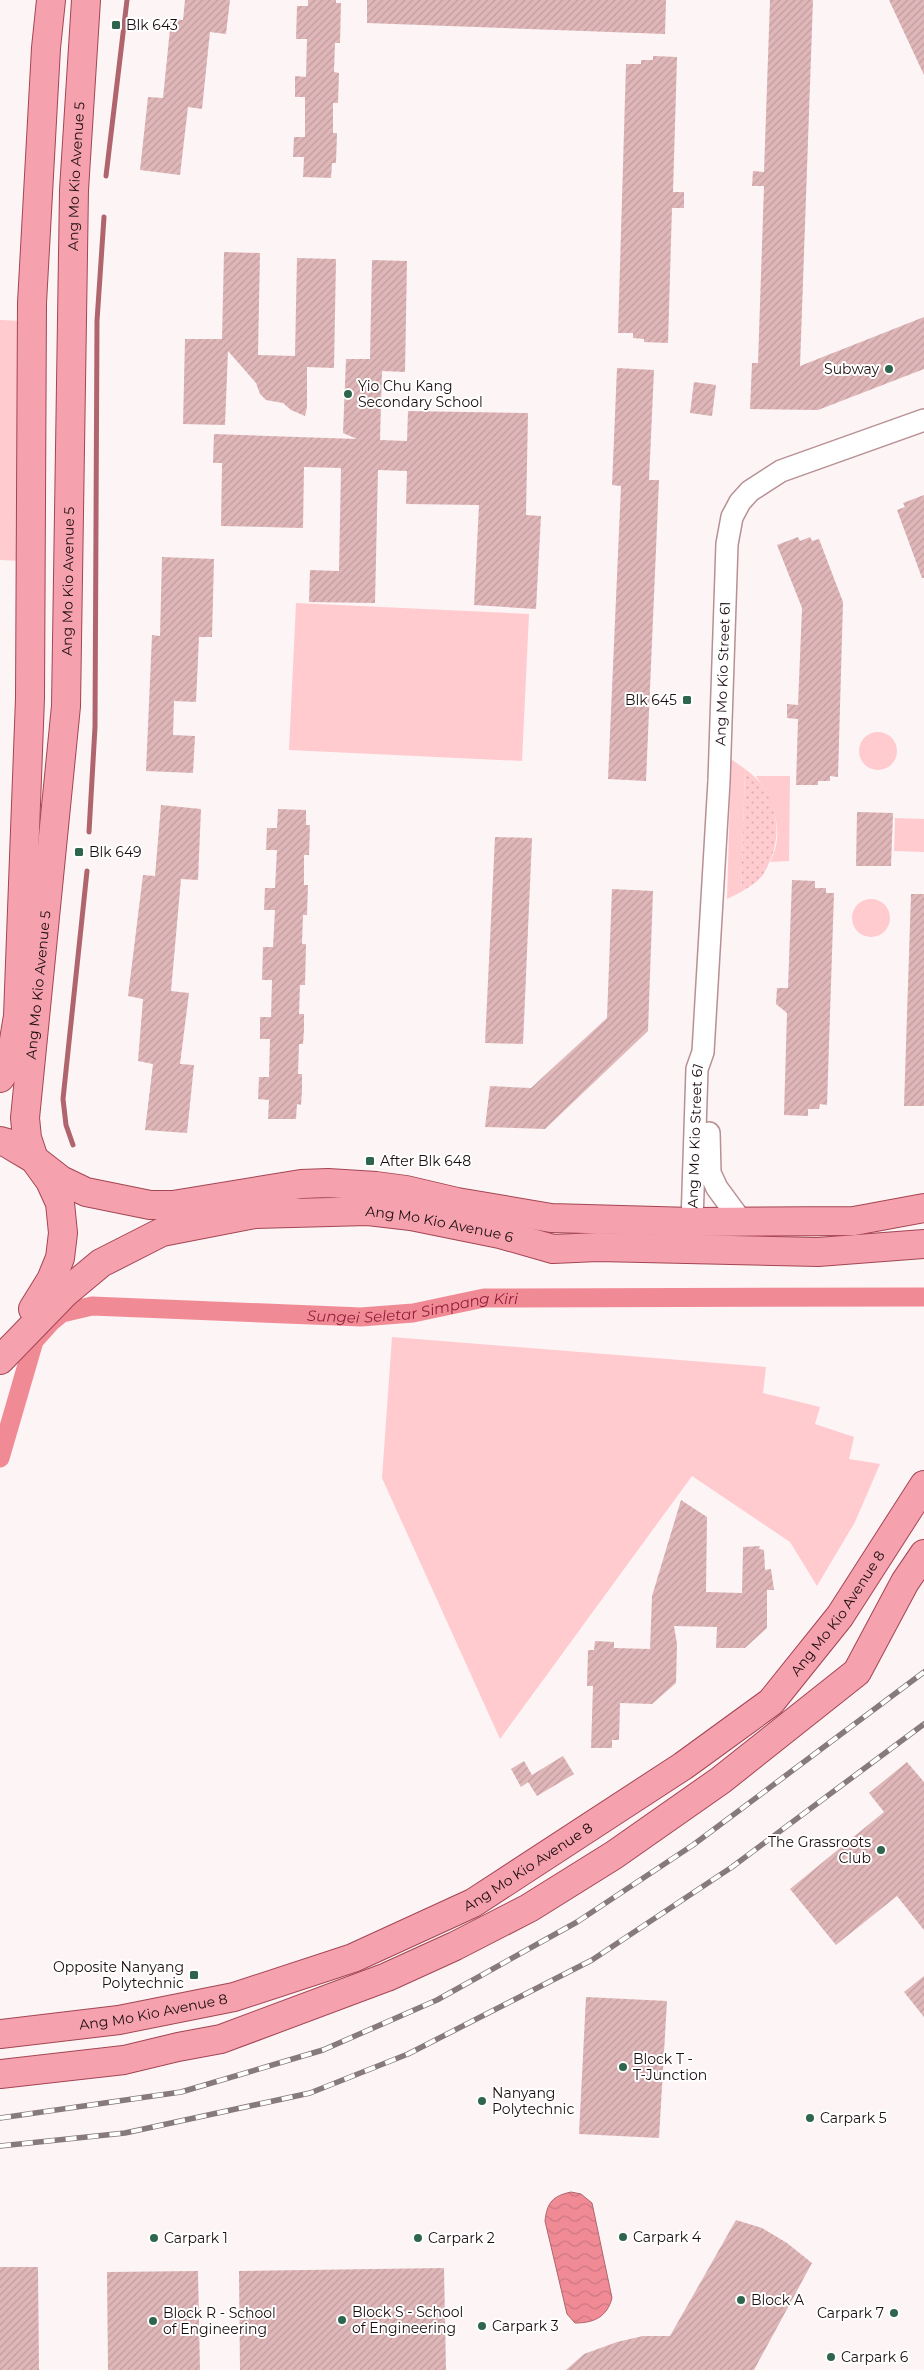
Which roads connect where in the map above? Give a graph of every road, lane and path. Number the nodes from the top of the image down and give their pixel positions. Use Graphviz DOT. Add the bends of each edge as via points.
graph roads {
  1 [pos="51,0"];
  2 [pos="86,0"];
  3 [pos="924,420"];
  4 [pos="33,924"];
  5 [pos="704,1052"];
  6 [pos="0,1078"];
  7 [pos="27,1096"];
  8 [pos="0,1141"];
  9 [pos="34,1159"];
  10 [pos="108,1195"];
  11 [pos="924,1208"];
  12 [pos="692,1222"];
  13 [pos="742,1222"];
  14 [pos="924,1244"];
  15 [pos="102,1263"];
  16 [pos="0,1360"];
  17 [pos="924,1484"];
  18 [pos="924,1554"];
  19 [pos="0,2034"];
  20 [pos="0,2074"];
  1 -- 4 [label="main road, Ang Mo Kio Avenue 5" via="32,303 30,698"];
  2 -- 4 [label="main road, Ang Mo Kio Avenue 5" via="74,190 66,706"];
  3 -- 5 [label="street, Ang Mo Kio Street 61" via="781,471 750,491 732,517 727,544"];
  4 -- 6 [label="main road, Ang Mo Kio Avenue 5" via="10,1064"];
  4 -- 7 [label="main road, Ang Mo Kio Avenue 5"];
  5 -- 12 [label="street, Ang Mo Kio Street 61" via="697,1069"];
  5 -- 13 [label="street, Ang Mo Kio Street 61" via="711,1068 710,1174"];
  7 -- 9 [label="main road, Ang Mo Kio Avenue 5" via="27,1138"];
  7 -- 10 [label="main road" via="46,1147 63,1166"];
  8 -- 9 [label="main road, Ang Mo Kio Avenue 6"];
  9 -- 10 [label="main road, Ang Mo Kio Avenue 6" via="61,1180 86,1192"];
  9 -- 16 [label="main road" via="50,1181 60,1203 63,1233 60,1258 52,1280"];
  10 -- 12 [label="main road, Ang Mo Kio Avenue 6" via="150,1205 173,1205 301,1184 328,1183 406,1190 551,1218"];
  10 -- 15 [label="main road" via="89,1201 80,1208 70,1237 80,1256"];
  11 -- 13 [label="main road, Ang Mo Kio Avenue 6" via="854,1221"];
  12 -- 13 [label="main road, Ang Mo Kio Avenue 6"];
  14 -- 15 [label="main road, Ang Mo Kio Avenue 6" via="818,1252 598,1247 553,1249 500,1234 412,1216 368,1211 256,1214 162,1232"];
  15 -- 16 [label="main road, Ang Mo Kio Avenue 6" via="65,1293"];
  17 -- 19 [label="main road, Ang Mo Kio Avenue 8" via="840,1616 772,1702 683,1766 474,1903 353,1958 234,1997 119,2020"];
  18 -- 20 [label="main road" via="905,1582 857,1672 721,1780 614,1855 529,1908 387,1977 221,2039 124,2060"];
}
